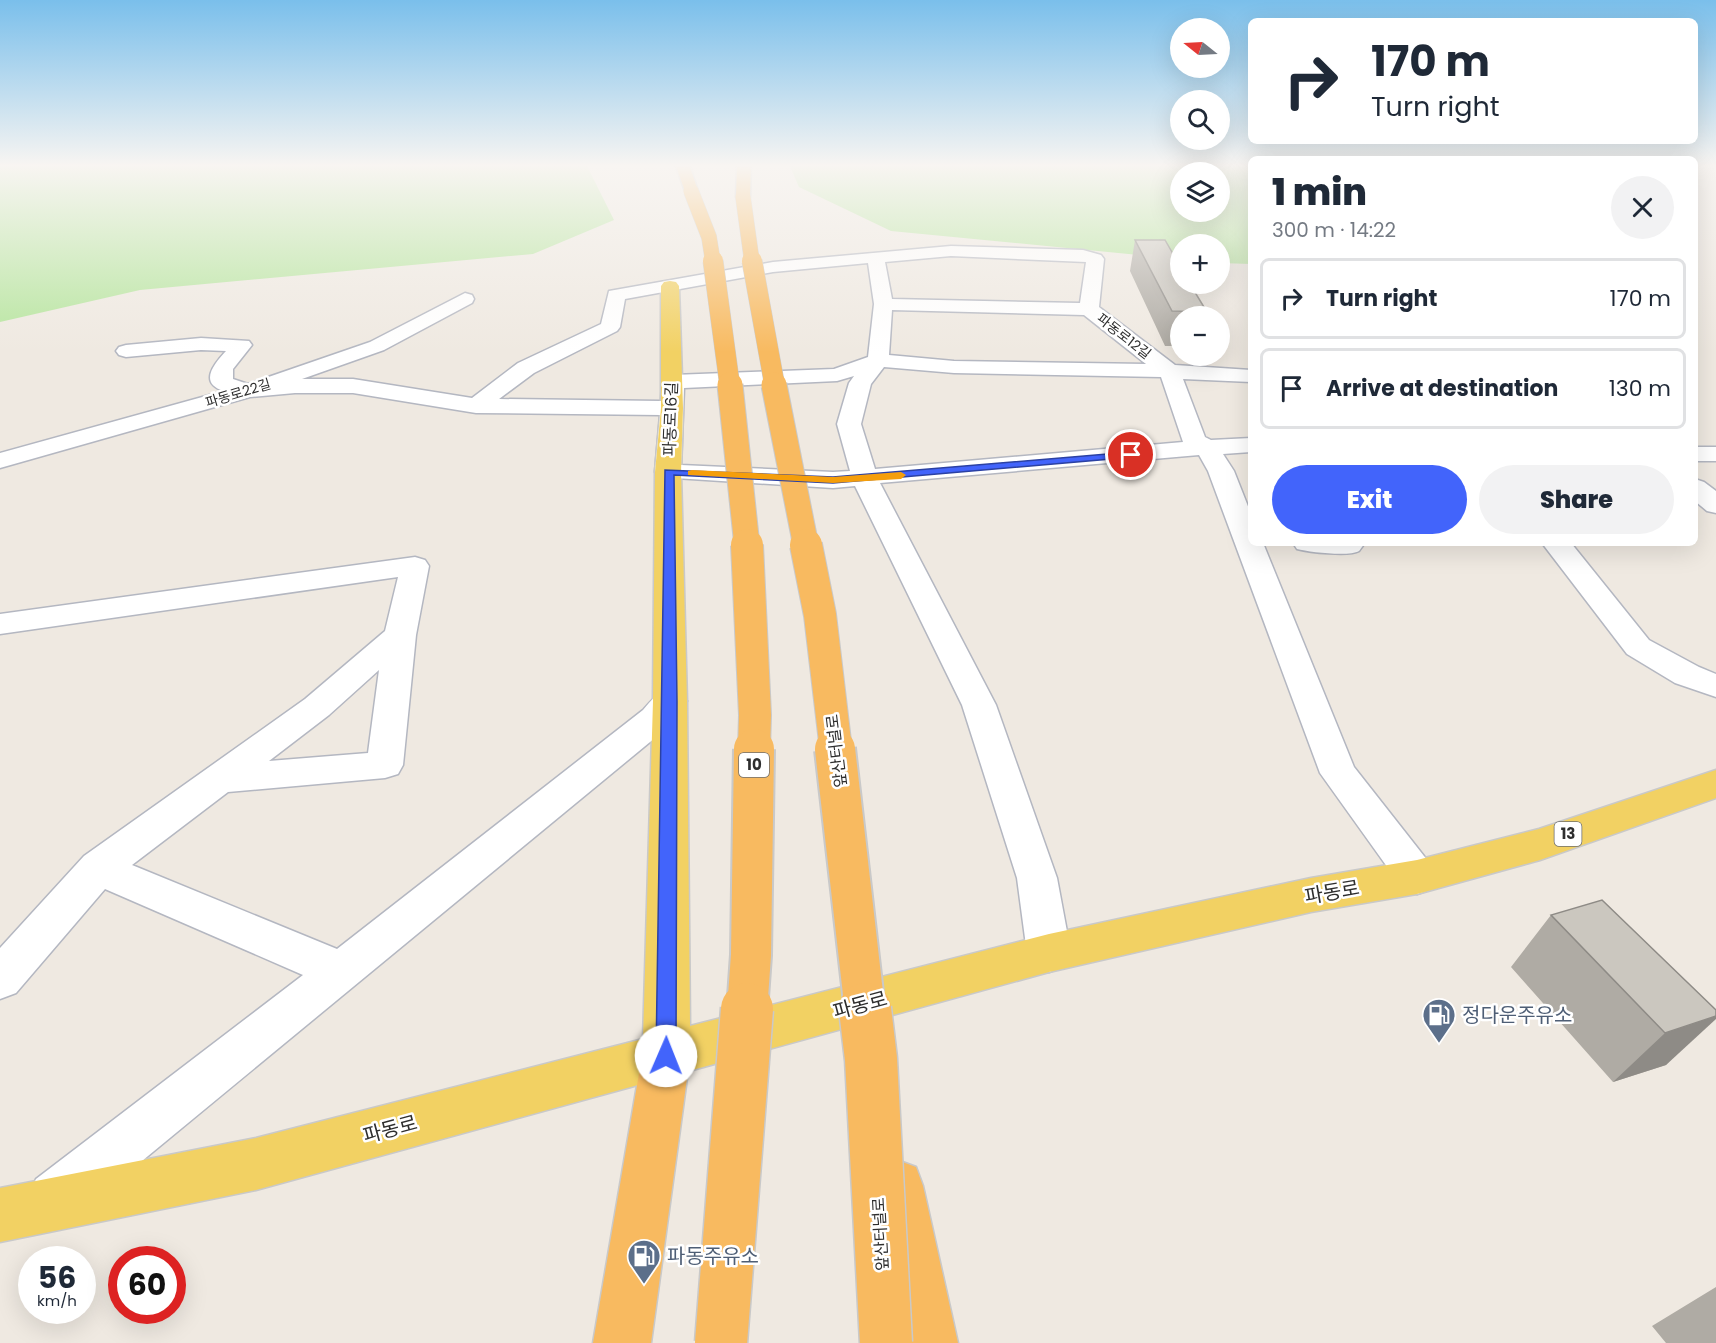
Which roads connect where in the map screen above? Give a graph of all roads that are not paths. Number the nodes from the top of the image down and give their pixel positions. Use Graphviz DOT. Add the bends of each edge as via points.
graph roads {
  1 [pos="705,227"];
  2 [pos="749,227"];
  3 [pos="876,257"];
  4 [pos="670,286"];
  5 [pos="465,299"];
  6 [pos="883,304"];
  7 [pos="1089,309"];
  8 [pos="126,351"];
  9 [pos="878,360"];
  10 [pos="1170,372"];
  11 [pos="1248,376"];
  12 [pos="248,391"];
  13 [pos="476,406"];
  14 [pos="672,408"];
  15 [pos="1248,446"];
  16 [pos="1207,447"];
  17 [pos="1698,454"];
  18 [pos="1716,454"];
  19 [pos="0,461"];
  20 [pos="668,472"];
  21 [pos="865,479"];
  22 [pos="1698,490"];
  23 [pos="1716,505"];
  24 [pos="1248,535"];
  25 [pos="1252,546"];
  26 [pos="1558,546"];
  27 [pos="0,624"];
  28 [pos="400,634"];
  29 [pos="1716,686"];
  30 [pos="670,701"];
  31 [pos="219,779"];
  32 [pos="1716,784"];
  33 [pos="98,868"];
  34 [pos="1417,877"];
  35 [pos="1049,953"];
  36 [pos="342,971"];
  37 [pos="0,979"];
  38 [pos="666,1056"];
  39 [pos="871,1059"];
  40 [pos="46,1205"];
  41 [pos="0,1215"];
  42 [pos="622,1343"];
  43 [pos="721,1343"];
  44 [pos="886,1343"];
  45 [pos="929,1343"];
  1 -- 43 [label="highway, 10, bridge" via="723,322 746,532 755,715 751,955"];
  2 -- 39 [label="highway, 앞산터널로, bridge" via="757,298 820,615"];
  3 -- 4 [label="street, 파동로12길" via="773,267"];
  3 -- 6 [label="street"];
  3 -- 7 [label="street, 파동로12길" via="951,251 1083,255 1095,259"];
  4 -- 13 [label="street, 파동로12길" via="616,295 610,327 526,368"];
  4 -- 14 [label="main road, 파동로16길"];
  5 -- 12 [label="street, 파동로22길" via="377,346"];
  6 -- 7 [label="street"];
  6 -- 9 [label="street"];
  7 -- 10 [label="street, 파동로12길"];
  8 -- 12 [label="street" via="201,344 242,345 222,368 222,383"];
  9 -- 10 [label="street" via="954,367"];
  9 -- 14 [label="street" via="837,375 673,382"];
  9 -- 21 [label="street" via="860,383 849,424"];
  10 -- 11 [label="street"];
  10 -- 16 [label="street" via="1195,441"];
  12 -- 13 [label="street" via="353,386"];
  12 -- 19 [label="street, 파동로22길"];
  13 -- 14 [label="street"];
  14 -- 20 [label="street"];
  15 -- 16 [label="street"];
  16 -- 21 [label="street"];
  16 -- 24 [label="street"];
  17 -- 18 [label="street"];
  20 -- 21 [label="street"];
  20 -- 30 [label="main road, 파동로16길"];
  21 -- 35 [label="street" via="979,705 1037,878"];
  22 -- 23 [label="street"];
  25 -- 34 [label="street" via="1338,772"];
  26 -- 29 [label="street" via="1638,647 1687,675"];
  27 -- 28 [label="street" via="415,566"];
  28 -- 31 [label="street" via="316,707"];
  28 -- 31 [label="street" via="385,765"];
  30 -- 36 [label="street" via="655,719"];
  30 -- 38 [label="main road, 파동로16길"];
  31 -- 33 [label="street"];
  32 -- 34 [label="main road, 파동로 / 13" via="1540,844"];
  33 -- 36 [label="street"];
  33 -- 37 [label="street"];
  34 -- 35 [label="main road, 파동로 / 13" via="1311,895"];
  35 -- 38 [label="main road, 파동로 / 13"];
  36 -- 40 [label="street"];
  38 -- 40 [label="main road, 파동로 / 13" via="256,1164"];
  38 -- 42 [label="highway"];
  39 -- 44 [label="highway, 앞산터널로, bridge"];
  39 -- 45 [label="highway, bridge"];
  40 -- 41 [label="main road, 파동로 / 13"];
}
